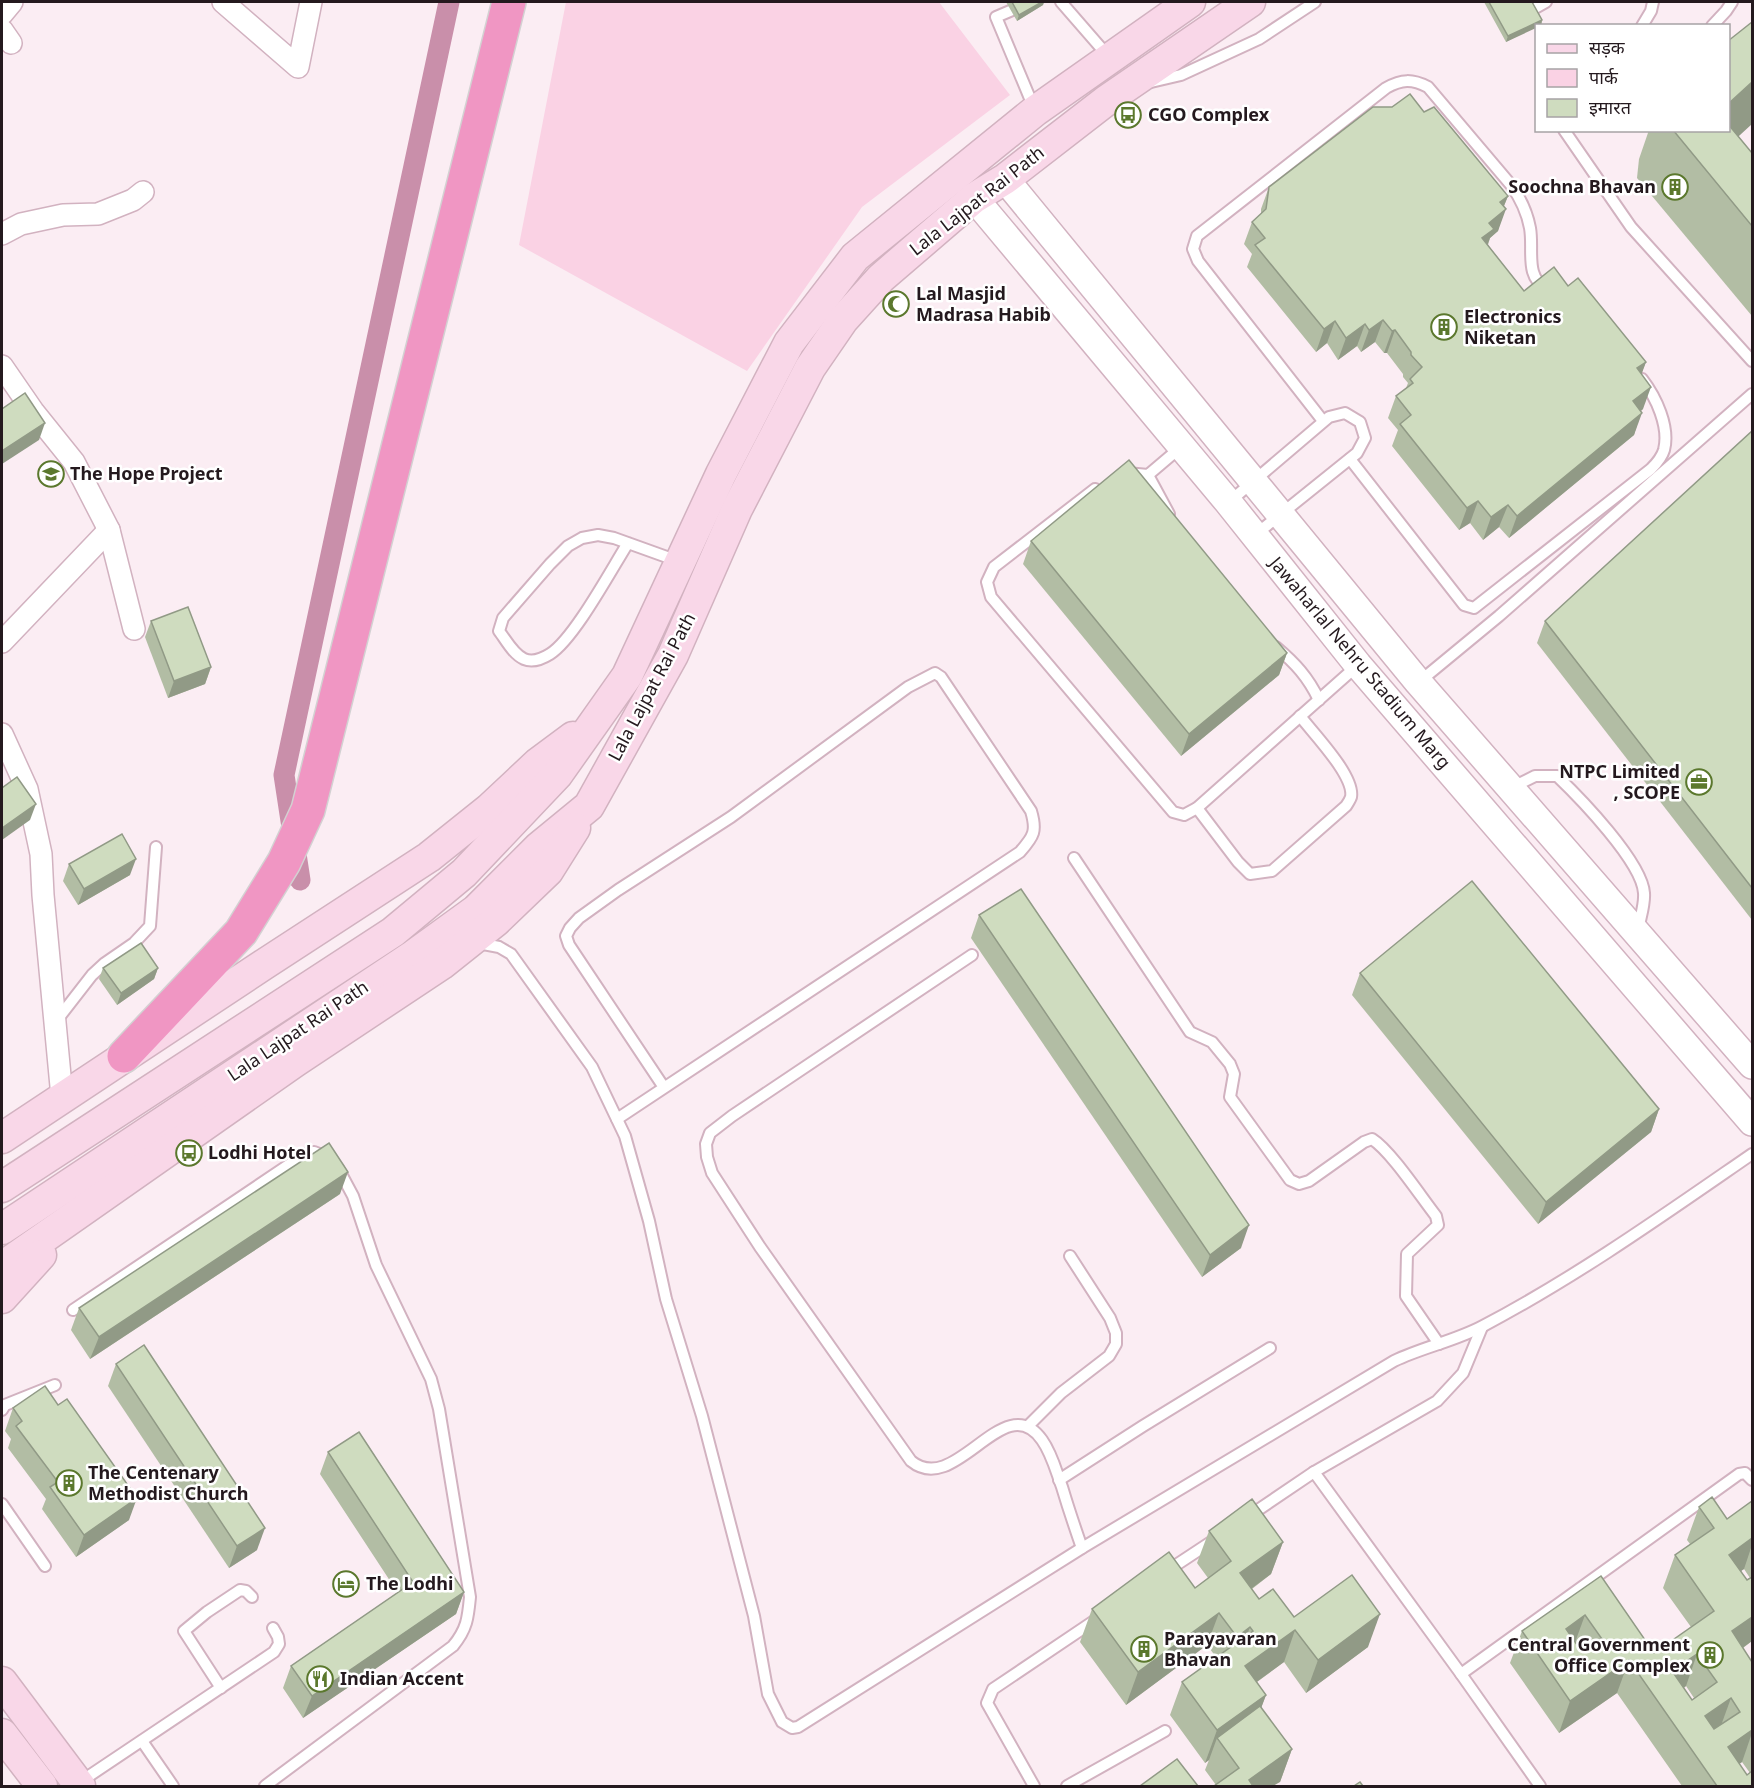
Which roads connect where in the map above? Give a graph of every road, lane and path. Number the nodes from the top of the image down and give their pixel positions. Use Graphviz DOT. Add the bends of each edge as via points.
graph roads {
  1 [pos="12,2"];
  2 [pos="223,2"];
  3 [pos="311,2"];
  4 [pos="509,2"];
  5 [pos="1031,2"];
  6 [pos="1061,2"];
  7 [pos="1190,2"];
  8 [pos="1250,2"];
  9 [pos="1315,2"];
  10 [pos="1546,2"];
  11 [pos="1653,2"];
  12 [pos="1732,2"];
  13 [pos="2,14"];
  14 [pos="1515,19"];
  15 [pos="1643,24"];
  16 [pos="1714,24"];
  17 [pos="1110,58"];
  18 [pos="1125,88"];
  19 [pos="1035,111"];
  20 [pos="1567,132"];
  21 [pos="1005,179"];
  22 [pos="143,192"];
  23 [pos="974,198"];
  24 [pos="2,234"];
  25 [pos="1557,292"];
  26 [pos="1752,361"];
  27 [pos="2,366"];
  28 [pos="1634,369"];
  29 [pos="1752,394"];
  30 [pos="1323,421"];
  31 [pos="1181,447"];
  32 [pos="1350,459"];
  33 [pos="1120,474"];
  34 [pos="1148,475"];
  35 [pos="1253,481"];
  36 [pos="1104,483"];
  37 [pos="1228,502"];
  38 [pos="1281,514"];
  39 [pos="1173,520"];
  40 [pos="109,530"];
  41 [pos="1256,535"];
  42 [pos="628,543"];
  43 [pos="681,562"];
  44 [pos="134,629"];
  45 [pos="1266,638"];
  46 [pos="2,642"];
  47 [pos="1358,665"];
  48 [pos="1418,682"];
  49 [pos="1319,700"];
  50 [pos="1300,716"];
  51 [pos="594,721"];
  52 [pos="2,734"];
  53 [pos="1511,788"];
  54 [pos="589,806"];
  55 [pos="1197,808"];
  56 [pos="156,847"];
  57 [pos="1074,858"];
  58 [pos="1638,933"];
  59 [pos="471,941"];
  60 [pos="972,955"];
  61 [pos="55,1023"];
  62 [pos="124,1056"];
  63 [pos="1752,1065"];
  64 [pos="663,1086"];
  65 [pos="62,1097"];
  66 [pos="1748,1108"];
  67 [pos="617,1119"];
  68 [pos="2,1138"];
  69 [pos="1752,1154"];
  70 [pos="2,1187"];
  71 [pos="110,1189"];
  72 [pos="2,1229"];
  73 [pos="1070,1256"];
  74 [pos="2,1267"];
  75 [pos="2,1298"];
  76 [pos="73,1310"];
  77 [pos="1482,1327"];
  78 [pos="1439,1344"];
  79 [pos="1270,1348"];
  80 [pos="55,1385"];
  81 [pos="3,1405"];
  82 [pos="1028,1426"];
  83 [pos="1314,1472"];
  84 [pos="1059,1480"];
  85 [pos="1752,1480"];
  86 [pos="2,1504"];
  87 [pos="1236,1525"];
  88 [pos="1226,1532"];
  89 [pos="1082,1548"];
  90 [pos="45,1566"];
  91 [pos="1158,1578"];
  92 [pos="252,1597"];
  93 [pos="1110,1610"];
  94 [pos="273,1628"];
  95 [pos="1461,1674"];
  96 [pos="2,1682"];
  97 [pos="220,1688"];
  98 [pos="1165,1731"];
  99 [pos="2,1734"];
  100 [pos="142,1741"];
  101 [pos="2,1751"];
  102 [pos="79,1785"];
  103 [pos="40,1786"];
  104 [pos="172,1786"];
  105 [pos="265,1786"];
  106 [pos="1034,1786"];
  107 [pos="1067,1786"];
  108 [pos="1540,1786"];
  1 -- 13 [label="street"];
  2 -- 3 [label="street" via="298,67"];
  4 -- 62 [label="highway" via="308,810 284,862 240,932"];
  5 -- 19 [label="lane" via="996,17"];
  6 -- 17 [label="lane"];
  7 -- 17 [label="main road, Lala Lajpat Rai Path"];
  8 -- 18 [label="main road, Lala Lajpat Rai Path"];
  9 -- 18 [label="lane" via="1259,39 1181,75"];
  10 -- 14 [label="lane"];
  11 -- 15 [label="lane"];
  12 -- 16 [label="lane"];
  17 -- 19 [label="main road, Lala Lajpat Rai Path"];
  18 -- 21 [label="main road, Lala Lajpat Rai Path"];
  19 -- 43 [label="main road, Lala Lajpat Rai Path" via="855,256 789,343 721,474"];
  20 -- 26 [label="lane" via="1631,227"];
  21 -- 23 [label="main road, Lala Lajpat Rai Path"];
  21 -- 35 [label="street, Jawaharlal Nehru Stadium Marg"];
  22 -- 24 [label="street" via="98,214 63,215 21,224"];
  23 -- 31 [label="street, Jawaharlal Nehru Stadium Marg"];
  23 -- 54 [label="main road, Lala Lajpat Rai Path" via="881,278 843,320 810,369 737,509 673,655"];
  25 -- 30 [label="lane" via="1546,289 1534,278 1530,229 1523,202 1511,185 1428,87 1410,80 1397,81 1197,236 1193,249 1198,261"];
  27 -- 40 [label="street" via="74,462"];
  28 -- 32 [label="lane" via="1652,394 1662,421 1664,450 1659,460 1474,608 1464,605"];
  29 -- 48 [label="lane"];
  30 -- 32 [label="lane" via="1340,413 1360,422 1364,444"];
  30 -- 35 [label="lane"];
  31 -- 34 [label="lane"];
  31 -- 37 [label="street, Jawaharlal Nehru Stadium Marg"];
  32 -- 38 [label="lane"];
  33 -- 34 [label="lane"];
  34 -- 39 [label="lane"];
  35 -- 37 [label="lane"];
  35 -- 38 [label="street, Jawaharlal Nehru Stadium Marg"];
  36 -- 55 [label="lane" via="994,567 987,582 991,597 1173,812 1184,815"];
  37 -- 41 [label="street, Jawaharlal Nehru Stadium Marg"];
  38 -- 41 [label="lane"];
  38 -- 48 [label="street, Jawaharlal Nehru Stadium Marg"];
  40 -- 44 [label="street"];
  40 -- 46 [label="street"];
  41 -- 47 [label="street, Jawaharlal Nehru Stadium Marg"];
  42 -- 42 [label="lane" via="574,628 552,653 537,661 523,659 510,646 499,631 503,618 568,546 598,535"];
  42 -- 43 [label="lane"];
  43 -- 51 [label="main road, Lala Lajpat Rai Path" via="627,676"];
  45 -- 49 [label="lane" via="1296,664"];
  47 -- 49 [label="lane"];
  47 -- 66 [label="street, Jawaharlal Nehru Stadium Marg"];
  48 -- 53 [label="street, Jawaharlal Nehru Stadium Marg"];
  49 -- 50 [label="lane"];
  50 -- 55 [label="lane"];
  50 -- 55 [label="lane" via="1344,773 1351,797 1346,806 1272,871 1258,874 1250,874 1238,862"];
  51 -- 62 [label="main road" via="538,763 429,857"];
  51 -- 70 [label="main road, Lala Lajpat Rai Path" via="557,775 464,873 393,932"];
  52 -- 61 [label="street" via="27,789 41,854"];
  53 -- 58 [label="street, Jawaharlal Nehru Stadium Marg"];
  53 -- 58 [label="lane" via="1536,776 1557,776 1586,804 1632,863 1644,892"];
  54 -- 59 [label="main road" via="548,871"];
  54 -- 72 [label="main road, Lala Lajpat Rai Path" via="539,847 476,910 414,955"];
  56 -- 61 [label="lane" via="150,926 92,975"];
  57 -- 78 [label="lane" via="1190,1032 1212,1042 1230,1064 1234,1074 1230,1097 1290,1180 1299,1184 1309,1181 1372,1139 1436,1216 1438,1225 1407,1254 1407,1296"];
  58 -- 63 [label="street, Jawaharlal Nehru Stadium Marg"];
  59 -- 67 [label="lane" via="511,954 592,1067"];
  59 -- 71 [label="main road"];
  60 -- 82 [label="lane" via="732,1116 710,1133 707,1157 712,1173 760,1247 920,1469 932,1471 945,1466 1005,1428"];
  61 -- 65 [label="street"];
  62 -- 65 [label="main road"];
  64 -- 64 [label="lane" via="1020,852 1033,837 1030,811 941,677 935,673 908,687 731,817 618,890 570,928 566,936 569,945"];
  64 -- 67 [label="lane"];
  65 -- 68 [label="main road"];
  67 -- 89 [label="lane" via="625,1136 666,1299 705,1427 754,1616 768,1695 782,1722 798,1727"];
  69 -- 77 [label="lane" via="1602,1257"];
  71 -- 74 [label="main road"];
  71 -- 75 [label="main road" via="25,1270"];
  73 -- 82 [label="lane" via="1110,1318 1116,1344 1109,1356 1061,1393"];
  76 -- 105 [label="lane" via="305,1154 314,1152 328,1158 338,1169 353,1196 376,1265 431,1379 470,1597 463,1635"];
  77 -- 78 [label="lane"];
  77 -- 83 [label="lane" via="1463,1373 1437,1401"];
  78 -- 89 [label="lane" via="1394,1361"];
  79 -- 84 [label="lane"];
  80 -- 81 [label="lane"];
  82 -- 84 [label="lane" via="1042,1439"];
  83 -- 87 [label="lane"];
  83 -- 95 [label="lane"];
  84 -- 89 [label="lane"];
  85 -- 95 [label="lane" via="1745,1473 1739,1474"];
  86 -- 90 [label="lane"];
  88 -- 91 [label="lane"];
  92 -- 97 [label="lane" via="240,1590 184,1631"];
  93 -- 106 [label="lane" via="993,1689 989,1696 987,1703"];
  94 -- 97 [label="lane" via="279,1637 274,1652"];
  95 -- 108 [label="lane"];
  96 -- 102 [label="main road"];
  97 -- 100 [label="lane"];
  98 -- 107 [label="lane"];
  99 -- 103 [label="main road"];
  100 -- 102 [label="lane"];
  100 -- 104 [label="lane"];
  101 -- 103 [label="main road"];
}
